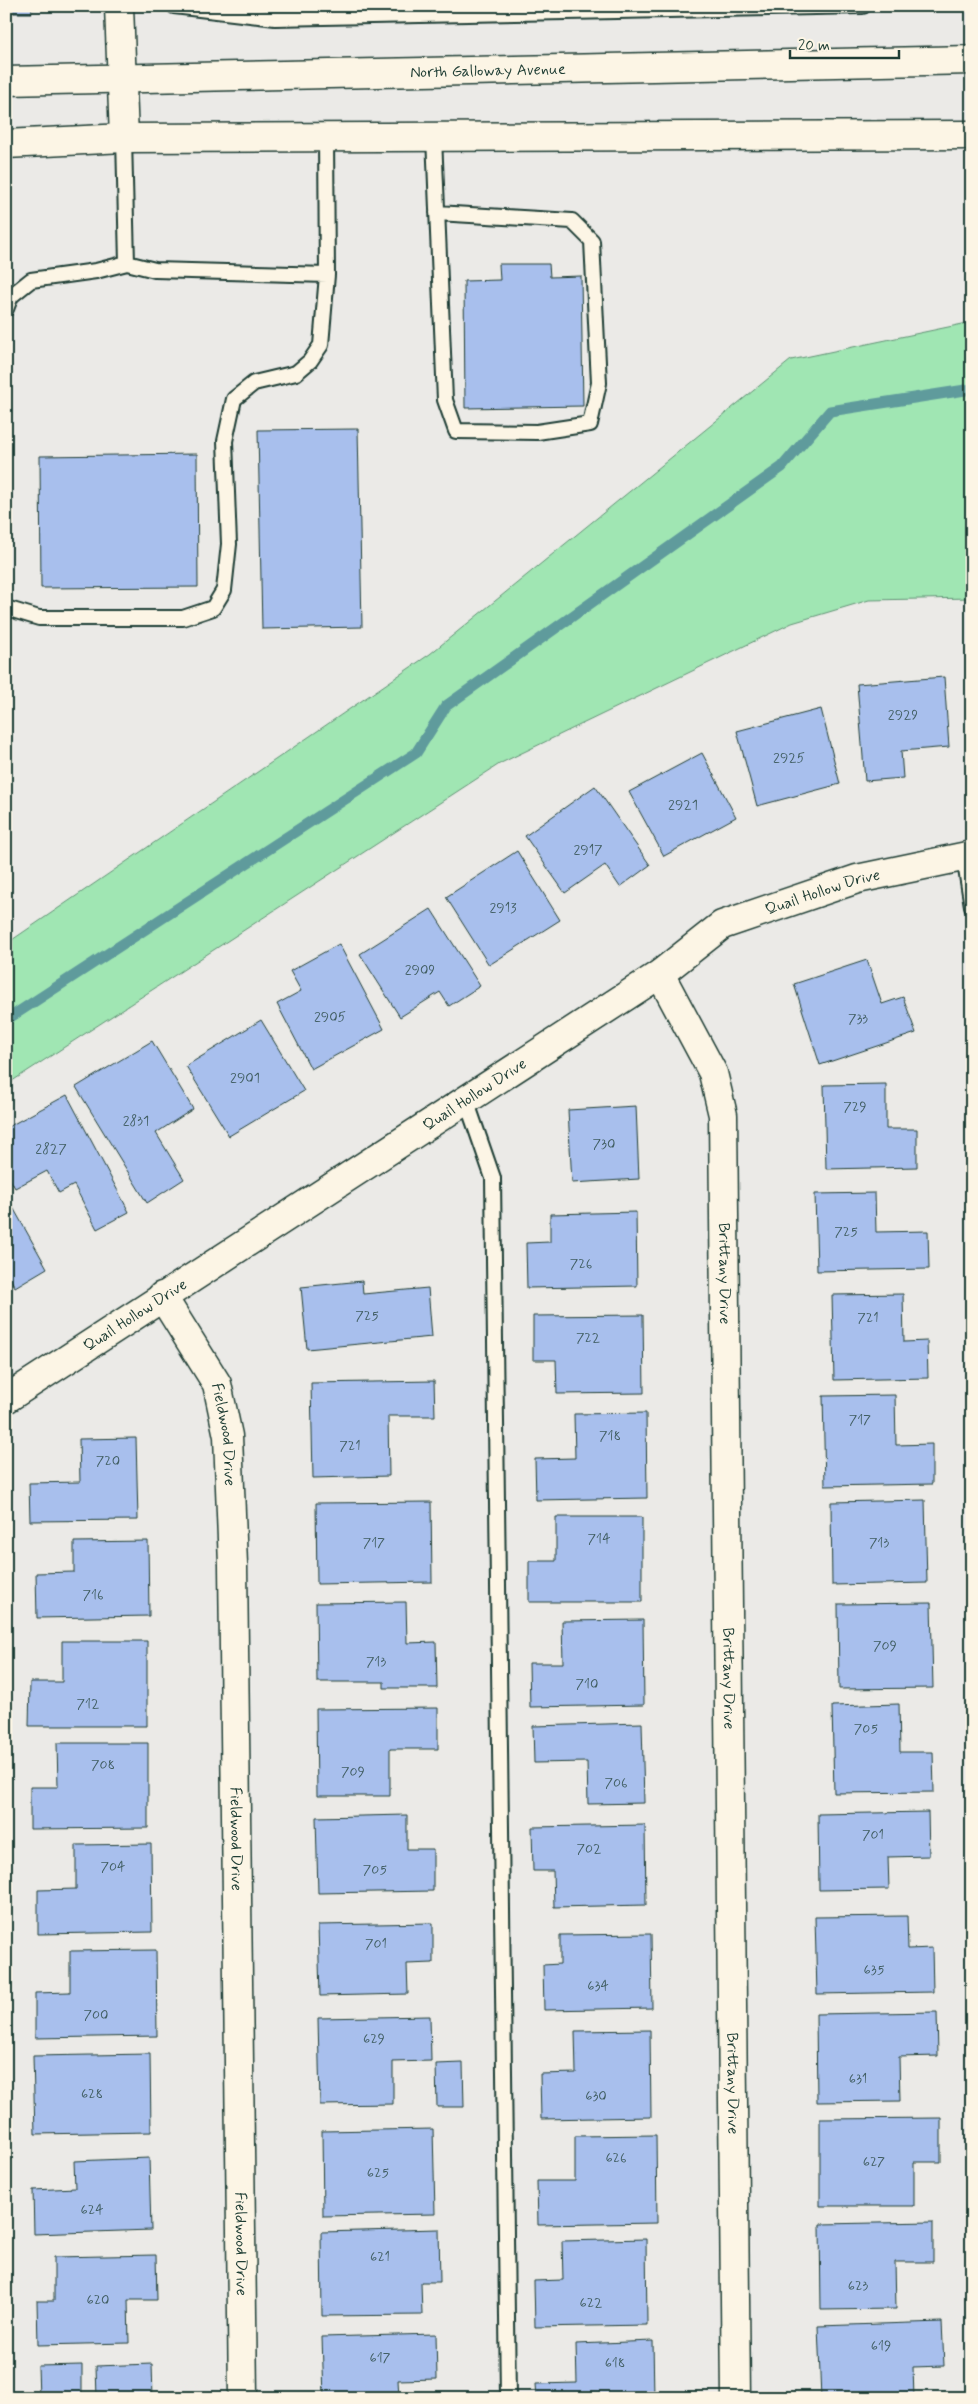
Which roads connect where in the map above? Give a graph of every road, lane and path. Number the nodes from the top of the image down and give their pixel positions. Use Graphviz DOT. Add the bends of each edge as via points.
graph roads {
  1 [pos="119,6"];
  2 [pos="174,6"];
  3 [pos="863,6"];
  4 [pos="972,60"];
  5 [pos="121,78"];
  6 [pos="6,81"];
  7 [pos="972,135"];
  8 [pos="326,137"];
  9 [pos="434,137"];
  10 [pos="124,138"];
  11 [pos="6,144"];
  12 [pos="437,213"];
  13 [pos="127,263"];
  14 [pos="327,275"];
  15 [pos="6,308"];
  16 [pos="6,608"];
  17 [pos="968,856"];
  18 [pos="972,906"];
  19 [pos="660,974"];
  20 [pos="466,1100"];
  21 [pos="162,1296"];
  22 [pos="6,1399"];
  23 [pos="242,2398"];
  24 [pos="508,2398"];
  25 [pos="736,2398"];
  1 -- 5 [label="street"];
  2 -- 3 [label="lane" via="275,18"];
  4 -- 5 [label="street, North Galloway Avenue"];
  5 -- 6 [label="street, North Galloway Avenue"];
  5 -- 10 [label="street"];
  7 -- 9 [label="street"];
  8 -- 9 [label="street"];
  8 -- 10 [label="street"];
  8 -- 14 [label="lane"];
  9 -- 12 [label="lane"];
  10 -- 11 [label="street"];
  10 -- 13 [label="lane"];
  12 -- 12 [label="lane" via="445,400 456,431 537,432 590,424 599,382 592,241 572,221"];
  13 -- 14 [label="lane" via="155,270"];
  13 -- 15 [label="lane" via="31,280 11,296"];
  14 -- 16 [label="lane" via="321,345 310,360 296,372 254,384 234,399 225,441 230,544 224,590 213,608 183,618 39,618"];
  17 -- 18 [label="lane"];
  17 -- 19 [label="street, Quail Hollow Drive" via="857,879 722,926"];
  19 -- 20 [label="street, Quail Hollow Drive"];
  19 -- 25 [label="street, Brittany Drive" via="713,1073 723,1115"];
  20 -- 21 [label="street, Quail Hollow Drive"];
  20 -- 24 [label="lane" via="493,1178"];
  21 -- 22 [label="street, Quail Hollow Drive"];
  21 -- 23 [label="street, Fieldwood Drive" via="217,1384 228,1436 233,1565"];
}
